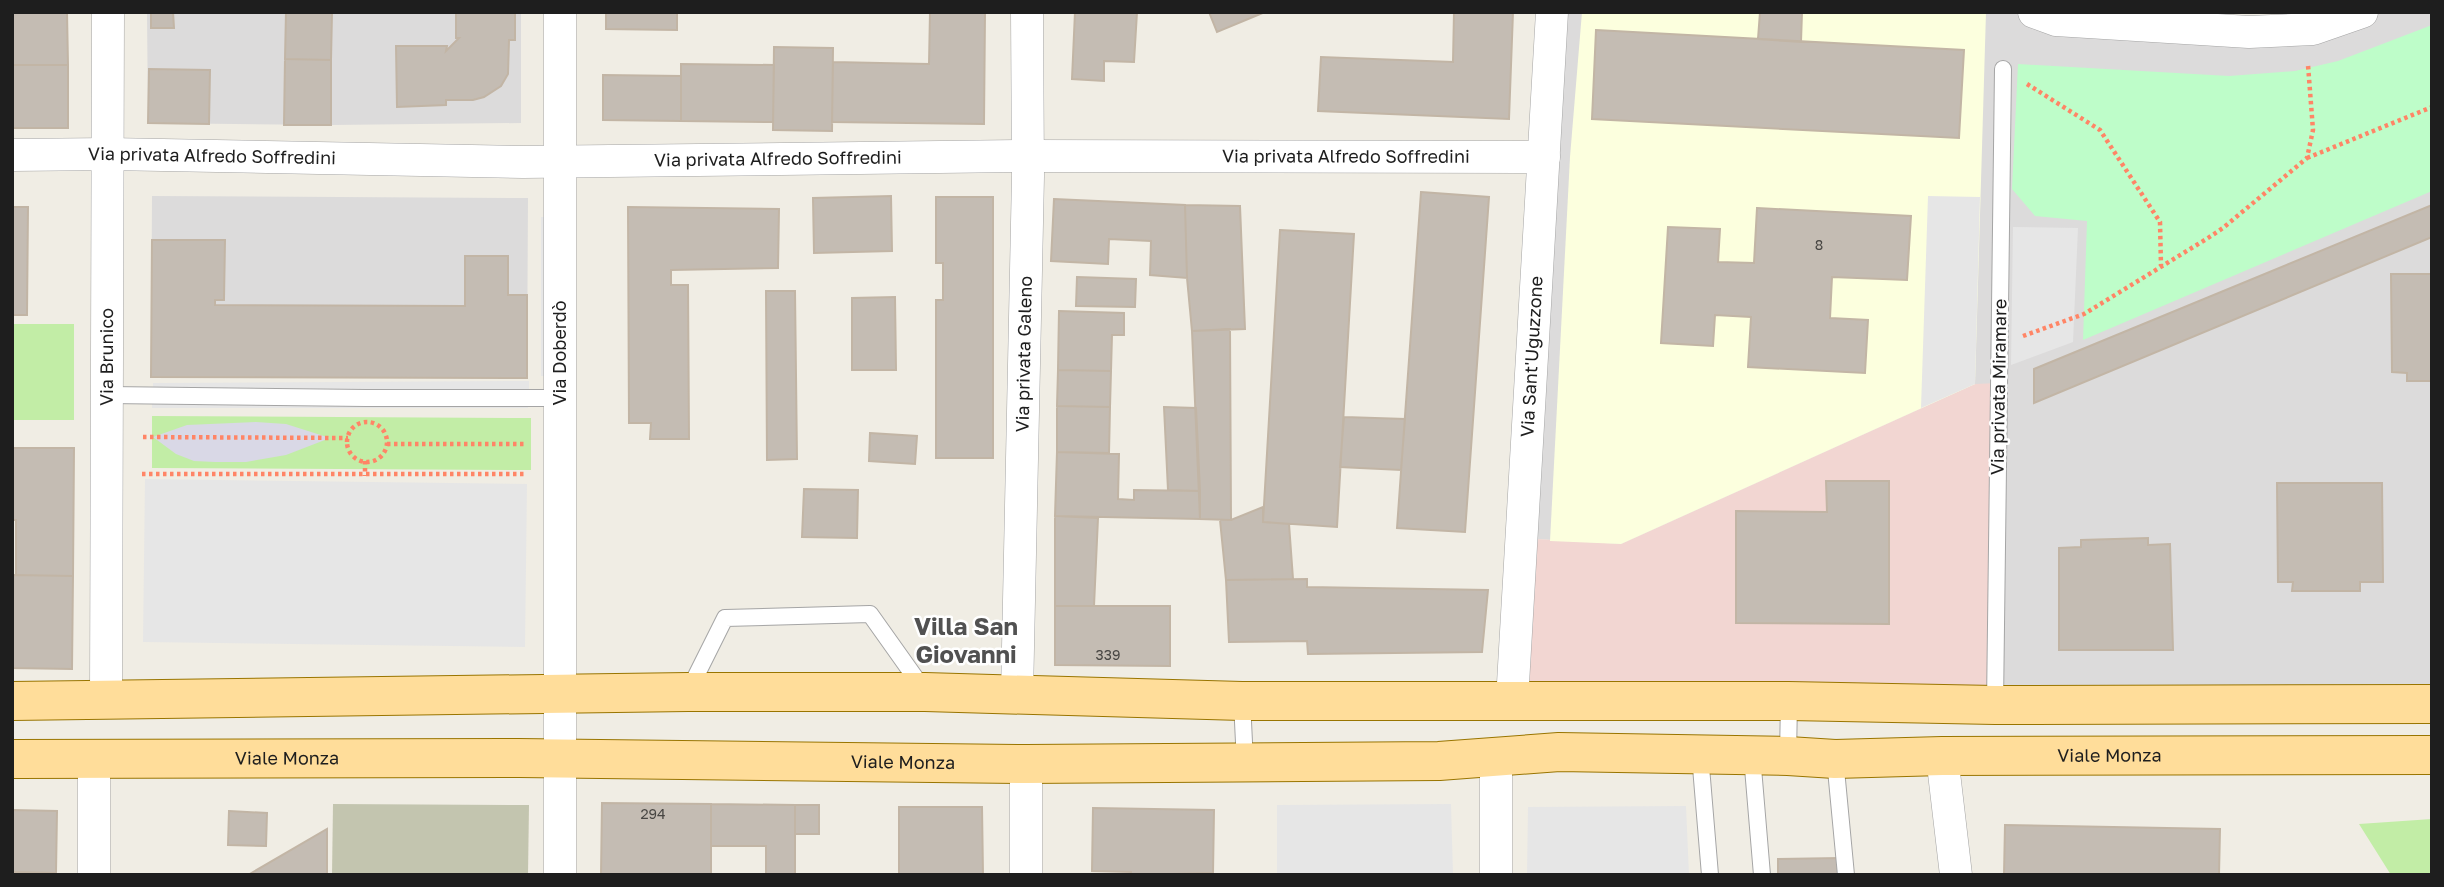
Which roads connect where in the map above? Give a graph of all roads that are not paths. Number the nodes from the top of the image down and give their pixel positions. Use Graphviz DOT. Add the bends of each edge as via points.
graph roads {
  1 [pos="108,12"];
  2 [pos="560,12"];
  3 [pos="1027,12"];
  4 [pos="1552,12"];
  5 [pos="2034,12"];
  6 [pos="2362,12"];
  7 [pos="2003,69"];
  8 [pos="109,154"];
  9 [pos="12,155"];
  10 [pos="1027,156"];
  11 [pos="1544,157"];
  12 [pos="560,161"];
  13 [pos="108,395"];
  14 [pos="559,398"];
  15 [pos="688,692"];
  16 [pos="925,692"];
  17 [pos="560,694"];
  18 [pos="1017,695"];
  19 [pos="106,700"];
  20 [pos="12,701"];
  21 [pos="1242,701"];
  22 [pos="1512,701"];
  23 [pos="1789,701"];
  24 [pos="2432,704"];
  25 [pos="1995,705"];
  26 [pos="1700,755"];
  27 [pos="1942,755"];
  28 [pos="2432,755"];
  29 [pos="1496,756"];
  30 [pos="1770,756"];
  31 [pos="561,758"];
  32 [pos="12,759"];
  33 [pos="94,759"];
  34 [pos="1835,759"];
  35 [pos="1245,762"];
  36 [pos="1026,764"];
  37 [pos="94,875"];
  38 [pos="560,875"];
  39 [pos="1026,875"];
  40 [pos="1496,875"];
  41 [pos="1710,875"];
  42 [pos="1762,875"];
  43 [pos="1846,875"];
  44 [pos="1956,875"];
  1 -- 8 [label="street, Via Brunico"];
  2 -- 12 [label="street, Via Doberdò"];
  3 -- 10 [label="street, Via privata Galeno"];
  4 -- 11 [label="street, Via Sant'Uguzzone"];
  5 -- 6 [label="street" via="2056,20 2249,32 2313,29"];
  7 -- 25 [label="lane, Via privata Miramare"];
  8 -- 9 [label="street, Via privata Alfredo Soffredini"];
  8 -- 12 [label="street, Via privata Alfredo Soffredini"];
  8 -- 13 [label="street, Via Brunico"];
  10 -- 11 [label="street, Via privata Alfredo Soffredini"];
  10 -- 12 [label="street, Via privata Alfredo Soffredini"];
  10 -- 18 [label="street, Via privata Galeno"];
  11 -- 22 [label="street, Via Sant'Uguzzone"];
  12 -- 14 [label="street, Via Doberdò"];
  13 -- 14 [label="lane"];
  13 -- 19 [label="street, Via Brunico"];
  14 -- 17 [label="street, Via Doberdò"];
  15 -- 16 [label="main road"];
  15 -- 16 [label="lane" via="725,618 870,614"];
  15 -- 17 [label="main road"];
  16 -- 18 [label="main road"];
  17 -- 19 [label="main road"];
  17 -- 31 [label="street"];
  18 -- 21 [label="main road"];
  19 -- 20 [label="main road"];
  21 -- 22 [label="main road"];
  21 -- 35 [label="lane"];
  22 -- 23 [label="main road"];
  22 -- 29 [label="main road"];
  23 -- 25 [label="main road"];
  23 -- 30 [label="lane"];
  24 -- 25 [label="main road"];
  26 -- 29 [label="main road, Viale Monza" via="1559,752"];
  26 -- 30 [label="main road, Viale Monza"];
  26 -- 41 [label="lane"];
  27 -- 28 [label="main road, Viale Monza"];
  27 -- 34 [label="main road, Viale Monza"];
  27 -- 44 [label="street"];
  29 -- 35 [label="main road, Viale Monza" via="1439,761"];
  29 -- 40 [label="street"];
  30 -- 34 [label="main road, Viale Monza"];
  30 -- 42 [label="lane"];
  31 -- 33 [label="main road, Viale Monza"];
  31 -- 36 [label="main road, Viale Monza"];
  31 -- 38 [label="street"];
  32 -- 33 [label="main road, Viale Monza"];
  33 -- 37 [label="street"];
  34 -- 43 [label="lane"];
  35 -- 36 [label="main road, Viale Monza"];
  36 -- 39 [label="street"];
}
